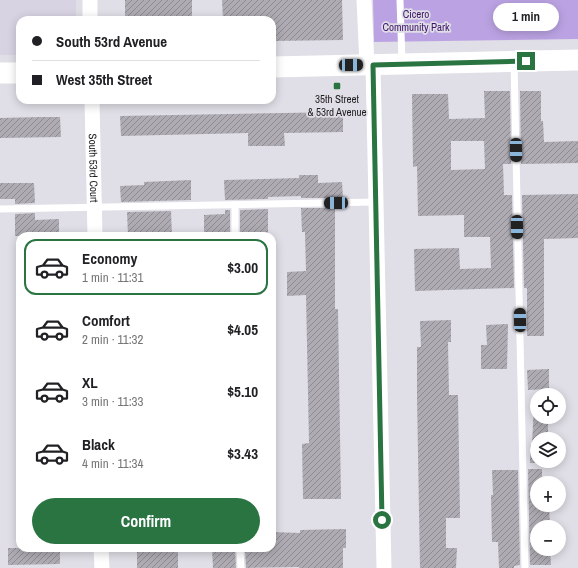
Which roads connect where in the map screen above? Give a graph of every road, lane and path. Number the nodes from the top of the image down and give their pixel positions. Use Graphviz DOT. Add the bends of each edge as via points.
graph roads {
  1 [pos="90,0"];
  2 [pos="364,0"];
  3 [pos="400,0"];
  4 [pos="90,16"];
  5 [pos="578,60"];
  6 [pos="514,62"];
  7 [pos="402,64"];
  8 [pos="370,65"];
  9 [pos="276,67"];
  10 [pos="16,72"];
  11 [pos="0,73"];
  12 [pos="92,104"];
  13 [pos="376,202"];
  14 [pos="235,205"];
  15 [pos="94,208"];
  16 [pos="0,209"];
  17 [pos="95,232"];
  18 [pos="235,232"];
  19 [pos="102,552"];
  20 [pos="240,552"];
  21 [pos="102,568"];
  22 [pos="241,568"];
  23 [pos="384,568"];
  24 [pos="525,568"];
  1 -- 4 [label="street"];
  2 -- 8 [label="street"];
  3 -- 7 [label="lane"];
  5 -- 6 [label="street"];
  6 -- 7 [label="street"];
  6 -- 24 [label="lane"];
  7 -- 8 [label="street"];
  8 -- 9 [label="street"];
  8 -- 13 [label="street"];
  10 -- 11 [label="street"];
  12 -- 15 [label="street, South 53rd Court"];
  13 -- 14 [label="lane"];
  13 -- 23 [label="street"];
  14 -- 15 [label="lane"];
  14 -- 18 [label="lane"];
  15 -- 16 [label="lane"];
  15 -- 17 [label="street, South 53rd Court"];
  19 -- 21 [label="street"];
  20 -- 22 [label="lane"];
}
